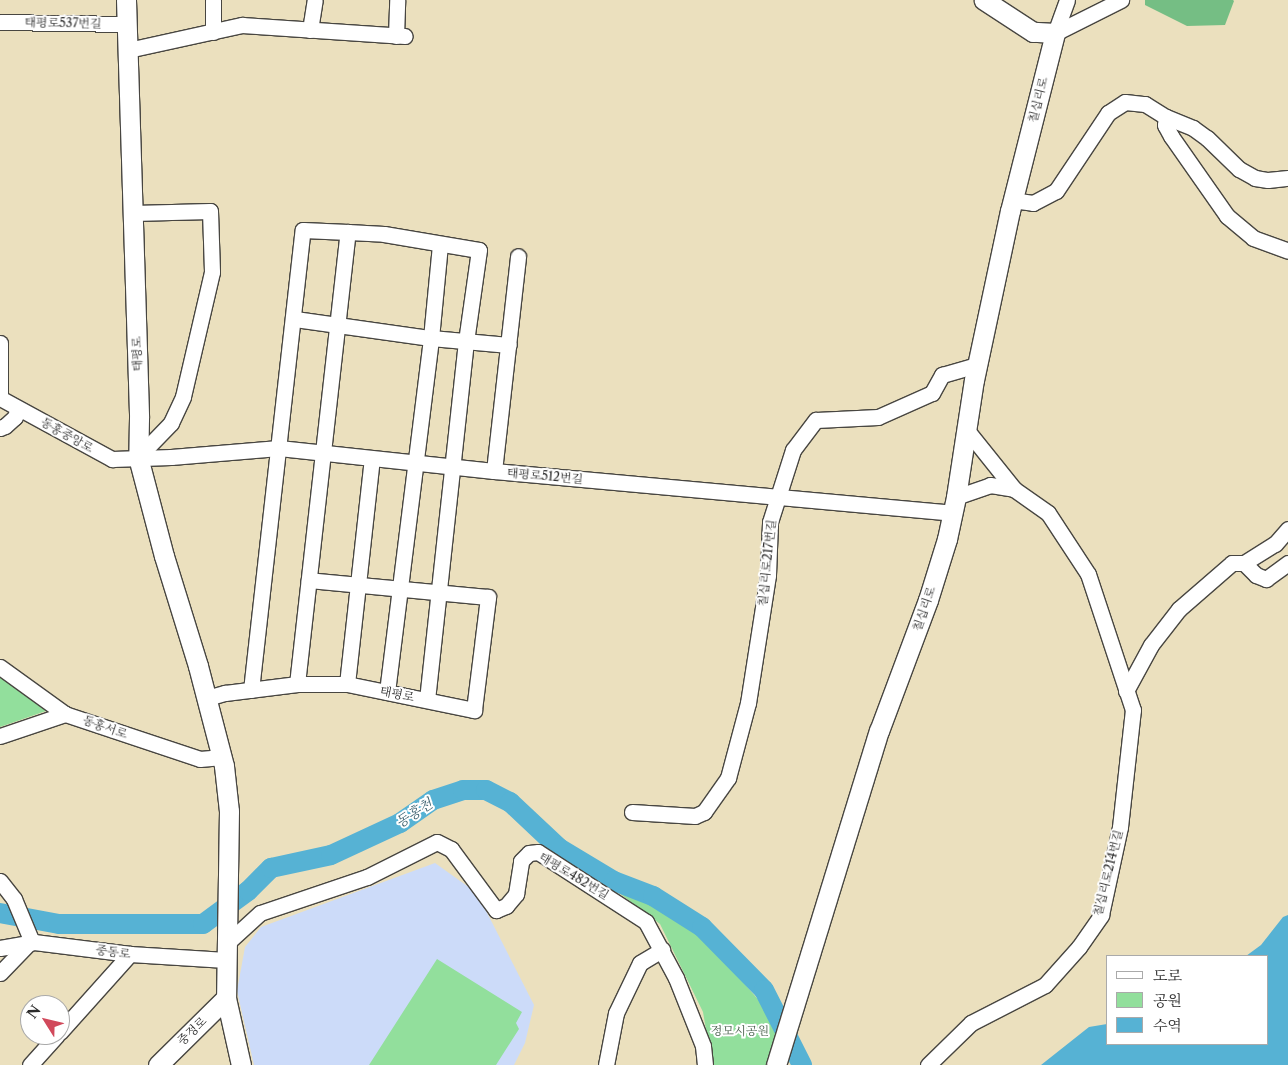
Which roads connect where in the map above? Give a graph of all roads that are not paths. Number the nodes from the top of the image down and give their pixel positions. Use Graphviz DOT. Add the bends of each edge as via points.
graph roads {
  1 [pos="126,0"];
  2 [pos="213,0"];
  3 [pos="315,0"];
  4 [pos="397,0"];
  5 [pos="984,0"];
  6 [pos="1067,0"];
  7 [pos="1121,0"];
  8 [pos="0,22"];
  9 [pos="127,24"];
  10 [pos="310,30"];
  11 [pos="213,32"];
  12 [pos="1055,32"];
  13 [pos="128,50"];
  14 [pos="1166,117"];
  15 [pos="1288,178"];
  16 [pos="1012,200"];
  17 [pos="133,213"];
  18 [pos="348,232"];
  19 [pos="440,244"];
  20 [pos="1288,251"];
  21 [pos="518,256"];
  22 [pos="295,319"];
  23 [pos="337,325"];
  24 [pos="431,338"];
  25 [pos="466,341"];
  26 [pos="0,343"];
  27 [pos="509,345"];
  28 [pos="977,365"];
  29 [pos="0,398"];
  30 [pos="18,408"];
  31 [pos="0,428"];
  32 [pos="966,430"];
  33 [pos="279,448"];
  34 [pos="324,452"];
  35 [pos="138,458"];
  36 [pos="372,458"];
  37 [pos="415,464"];
  38 [pos="452,467"];
  39 [pos="494,471"];
  40 [pos="1014,489"];
  41 [pos="779,497"];
  42 [pos="954,505"];
  43 [pos="1288,529"];
  44 [pos="1244,563"];
  45 [pos="1288,563"];
  46 [pos="309,580"];
  47 [pos="358,585"];
  48 [pos="400,589"];
  49 [pos="438,593"];
  50 [pos="0,667"];
  51 [pos="297,684"];
  52 [pos="346,684"];
  53 [pos="251,690"];
  54 [pos="1126,691"];
  55 [pos="387,692"];
  56 [pos="207,698"];
  57 [pos="427,700"];
  58 [pos="65,714"];
  59 [pos="0,736"];
  60 [pos="222,757"];
  61 [pos="632,812"];
  62 [pos="0,881"];
  63 [pos="31,942"];
  64 [pos="227,947"];
  65 [pos="0,948"];
  66 [pos="662,950"];
  67 [pos="130,954"];
  68 [pos="0,974"];
  69 [pos="226,998"];
  70 [pos="70,1021"];
  71 [pos="48,1045"];
  72 [pos="777,1061"];
  73 [pos="30,1065"];
  74 [pos="158,1065"];
  75 [pos="241,1065"];
  76 [pos="606,1065"];
  77 [pos="705,1065"];
  78 [pos="928,1065"];
  1 -- 9 [label="main road, 태평로"];
  2 -- 11 [label="street"];
  3 -- 10 [label="street"];
  4 -- 10 [label="street" via="400,36"];
  5 -- 12 [label="main road" via="1033,32"];
  6 -- 12 [label="street, 칠십리로"];
  7 -- 12 [label="street"];
  8 -- 9 [label="street, 태평로537번길"];
  9 -- 13 [label="main road, 태평로"];
  10 -- 11 [label="street" via="242,26"];
  11 -- 13 [label="street"];
  12 -- 16 [label="main road, 칠십리로"];
  13 -- 17 [label="main road, 태평로"];
  14 -- 15 [label="street" via="1193,128 1239,169 1254,178"];
  14 -- 16 [label="street" via="1135,102 1115,107 1099,125 1056,190 1033,203"];
  14 -- 20 [label="street" via="1165,125 1170,136 1227,216 1252,238"];
  16 -- 28 [label="main road, 칠십리로"];
  17 -- 35 [label="main road, 태평로"];
  17 -- 35 [label="street" via="210,211 212,272 183,397 171,423"];
  18 -- 19 [label="street" via="384,234"];
  18 -- 22 [label="street" via="303,230"];
  18 -- 23 [label="street"];
  19 -- 24 [label="street"];
  19 -- 25 [label="street" via="479,250"];
  21 -- 27 [label="street"];
  22 -- 23 [label="street"];
  22 -- 33 [label="street"];
  23 -- 24 [label="street"];
  23 -- 34 [label="street"];
  24 -- 25 [label="street"];
  24 -- 37 [label="street"];
  25 -- 27 [label="street"];
  25 -- 38 [label="street"];
  26 -- 29 [label="street"];
  27 -- 39 [label="street"];
  28 -- 32 [label="main road, 칠십리로"];
  28 -- 41 [label="street, 칠십리로217번길" via="942,375 932,393 878,416 816,420 793,450"];
  29 -- 30 [label="street, 동홍중앙로"];
  30 -- 31 [label="street" via="15,417"];
  30 -- 35 [label="street, 동홍중앙로" via="112,459"];
  32 -- 40 [label="street, 칠십리로214번길"];
  32 -- 42 [label="main road, 칠십리로"];
  33 -- 34 [label="street, 태평로512번길"];
  33 -- 35 [label="street, 태평로512번길"];
  33 -- 53 [label="street"];
  34 -- 36 [label="street, 태평로512번길"];
  34 -- 46 [label="street"];
  35 -- 56 [label="main road, 태평로"];
  36 -- 37 [label="street, 태평로512번길"];
  36 -- 47 [label="street"];
  37 -- 38 [label="street, 태평로512번길"];
  37 -- 48 [label="street"];
  38 -- 39 [label="street, 태평로512번길"];
  38 -- 49 [label="street"];
  39 -- 41 [label="street, 태평로512번길"];
  40 -- 42 [label="street" via="990,486"];
  40 -- 54 [label="street, 칠십리로214번길" via="1048,513 1088,574"];
  41 -- 42 [label="street, 태평로512번길"];
  41 -- 61 [label="street, 칠십리로217번길" via="770,522 768,575 747,711 728,778 704,812 695,816"];
  42 -- 72 [label="main road, 칠십리로" via="928,600 879,731"];
  43 -- 44 [label="street" via="1275,544"];
  44 -- 45 [label="street" via="1256,575 1266,579"];
  44 -- 54 [label="street" via="1232,562 1179,609 1150,645"];
  46 -- 47 [label="street"];
  46 -- 51 [label="street"];
  47 -- 48 [label="street"];
  47 -- 52 [label="street"];
  48 -- 49 [label="street"];
  48 -- 55 [label="street"];
  49 -- 57 [label="street"];
  49 -- 57 [label="street, 태평로" via="488,597 474,710"];
  50 -- 58 [label="street, 동홍서로"];
  51 -- 52 [label="street, 태평로"];
  51 -- 53 [label="street, 태평로"];
  52 -- 55 [label="street, 태평로"];
  53 -- 56 [label="street, 태평로"];
  54 -- 78 [label="street, 칠십리로214번길" via="1133,710 1120,827 1101,915 1046,985 971,1023"];
  55 -- 57 [label="street, 태평로"];
  56 -- 60 [label="main road, 태평로"];
  58 -- 59 [label="street"];
  58 -- 60 [label="street, 동홍서로" via="200,759"];
  60 -- 64 [label="main road, 태평로" via="229,811"];
  62 -- 63 [label="street" via="14,899"];
  63 -- 65 [label="street, 중동로"];
  63 -- 67 [label="street, 중동로"];
  63 -- 68 [label="street"];
  64 -- 66 [label="street, 태평로482번길" via="260,913 367,876 437,842 451,849 496,910 506,906 516,894 521,861 529,853 538,852 646,922"];
  64 -- 67 [label="street, 중동로"];
  64 -- 69 [label="main road"];
  66 -- 76 [label="street" via="640,963 616,1013"];
  66 -- 77 [label="street, 태평로482번길" via="703,1046"];
  67 -- 70 [label="street"];
  69 -- 74 [label="main road, 중정로"];
  69 -- 75 [label="main road"];
  71 -- 73 [label="street"];
}
